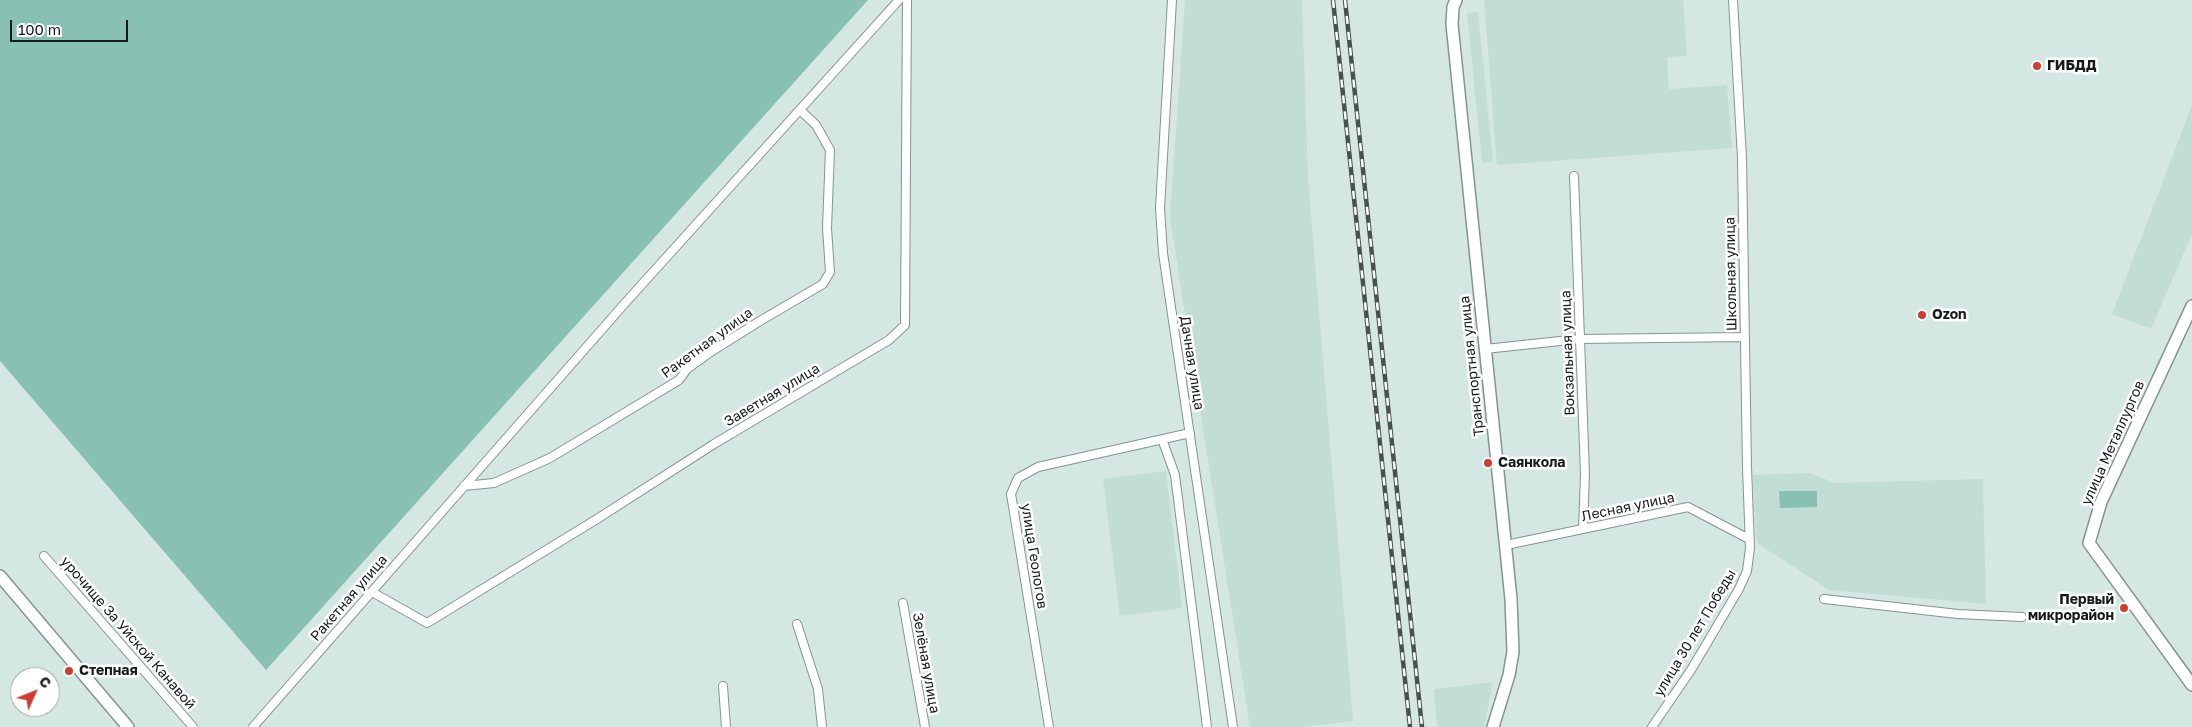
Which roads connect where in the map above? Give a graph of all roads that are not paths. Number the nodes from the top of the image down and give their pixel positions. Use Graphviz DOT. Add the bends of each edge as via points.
graph roads {
  1 [pos="899,0"];
  2 [pos="907,0"];
  3 [pos="1172,0"];
  4 [pos="1733,0"];
  5 [pos="1454,2"];
  6 [pos="800,110"];
  7 [pos="1574,176"];
  8 [pos="2192,306"];
  9 [pos="1745,336"];
  10 [pos="1579,339"];
  11 [pos="1485,349"];
  12 [pos="1190,432"];
  13 [pos="1162,439"];
  14 [pos="464,486"];
  15 [pos="1583,529"];
  16 [pos="1749,539"];
  17 [pos="1506,545"];
  18 [pos="1750,548"];
  19 [pos="44,556"];
  20 [pos="0,576"];
  21 [pos="372,592"];
  22 [pos="1824,598"];
  23 [pos="903,603"];
  24 [pos="2022,617"];
  25 [pos="796,624"];
  26 [pos="2192,685"];
  27 [pos="723,686"];
  28 [pos="128,727"];
  29 [pos="193,727"];
  30 [pos="253,727"];
  31 [pos="726,727"];
  32 [pos="822,727"];
  33 [pos="926,727"];
  34 [pos="1049,727"];
  35 [pos="1208,727"];
  36 [pos="1233,727"];
  37 [pos="1493,727"];
  38 [pos="1652,727"];
  1 -- 6 [label="street, Ракетная улица"];
  2 -- 21 [label="street, Заветная улица" via="905,325 889,340 714,444 427,623"];
  3 -- 12 [label="street, Дачная улица" via="1160,208 1162,253"];
  4 -- 9 [label="street, Школьная улица" via="1742,158"];
  5 -- 11 [label="street, Транспортная улица" via="1452,24"];
  6 -- 14 [label="street, Ракетная улица"];
  6 -- 14 [label="street, Ракетная улица" via="816,125 830,150 827,228 830,272 823,284 712,351 679,380 550,458 494,483"];
  7 -- 10 [label="street, Вокзальная улица"];
  8 -- 26 [label="street, улица Металлургов" via="2101,502 2089,543"];
  9 -- 10 [label="street"];
  9 -- 16 [label="street, Школьная улица"];
  10 -- 11 [label="street"];
  10 -- 15 [label="street, Вокзальная улица" via="1585,474"];
  11 -- 17 [label="street, Транспортная улица"];
  12 -- 13 [label="street, улица Геологов"];
  12 -- 36 [label="street, Дачная улица"];
  13 -- 34 [label="street, улица Геологов" via="1038,467 1018,478 1011,494"];
  13 -- 35 [label="street" via="1175,475"];
  14 -- 21 [label="street, Ракетная улица"];
  15 -- 16 [label="street, Лесная улица" via="1688,507"];
  15 -- 17 [label="street, Лесная улица"];
  16 -- 18 [label="street, Школьная улица"];
  17 -- 37 [label="street, Транспортная улица" via="1513,652"];
  18 -- 38 [label="street, улица 30 лет Победы" via="1747,571 1739,589"];
  19 -- 29 [label="street, урочище За Уйской Канавой"];
  20 -- 28 [label="street"];
  21 -- 30 [label="street, Ракетная улица"];
  22 -- 24 [label="street" via="1958,614"];
  23 -- 33 [label="street, Зелёная улица"];
  25 -- 32 [label="street" via="818,689"];
  27 -- 31 [label="street"];
}
